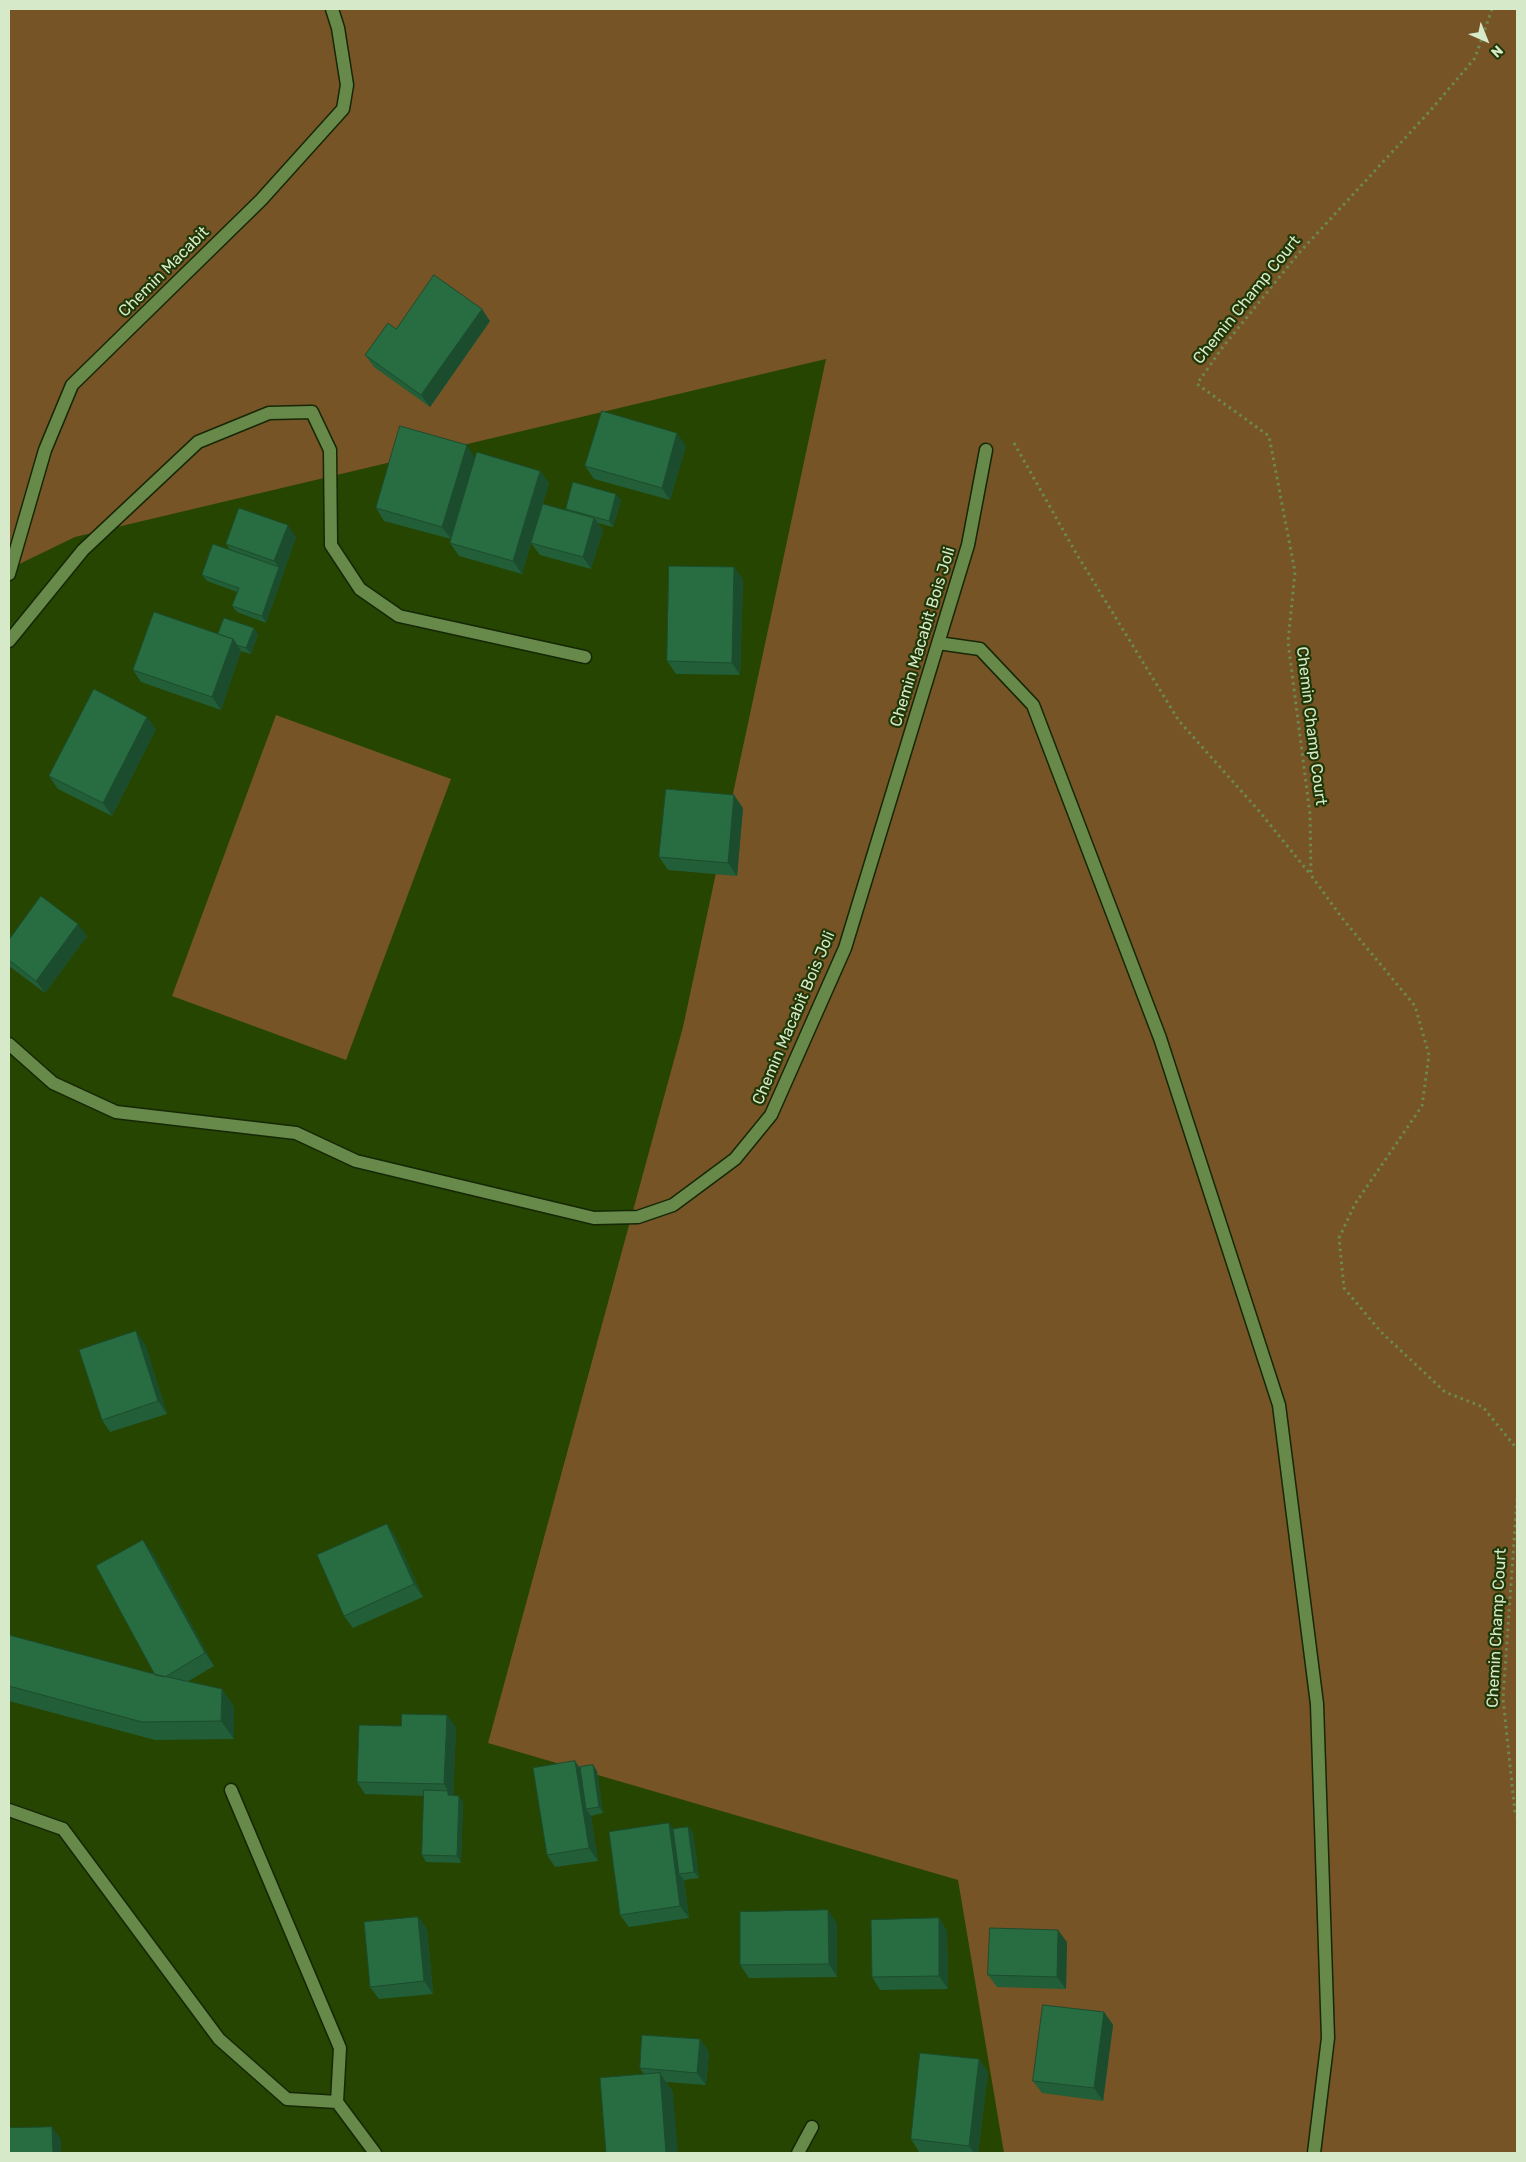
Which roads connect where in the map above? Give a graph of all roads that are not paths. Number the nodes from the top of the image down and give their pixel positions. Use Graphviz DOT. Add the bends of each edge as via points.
graph roads {
  1 [pos="332,9"];
  2 [pos="986,450"];
  3 [pos="9,574"];
  4 [pos="9,641"];
  5 [pos="938,643"];
  6 [pos="585,657"];
  7 [pos="9,1044"];
  8 [pos="232,1790"];
  9 [pos="9,1810"];
  10 [pos="337,2102"];
  11 [pos="812,2127"];
  12 [pos="374,2153"];
  13 [pos="798,2153"];
  14 [pos="1314,2153"];
  1 -- 3 [label="street, Chemin Macabit" via="347,85 343,109 261,200 72,386 45,450"];
  2 -- 5 [label="street, Chemin Macabit Bois Joli" via="968,545"];
  4 -- 6 [label="street" via="83,550 198,442 269,413 312,412 330,450 331,545 360,589 399,616"];
  5 -- 7 [label="street, Chemin Macabit Bois Joli" via="845,948 771,1115 735,1158 673,1205 638,1217 594,1218 356,1161 296,1133 116,1112 53,1083"];
  5 -- 14 [label="street" via="980,649 1033,706 1160,1038 1279,1405 1316,1704 1328,2038"];
  8 -- 10 [label="street" via="340,2048"];
  9 -- 10 [label="street" via="63,1829 218,2039 287,2099"];
  10 -- 12 [label="street"];
  11 -- 13 [label="street"];
}
